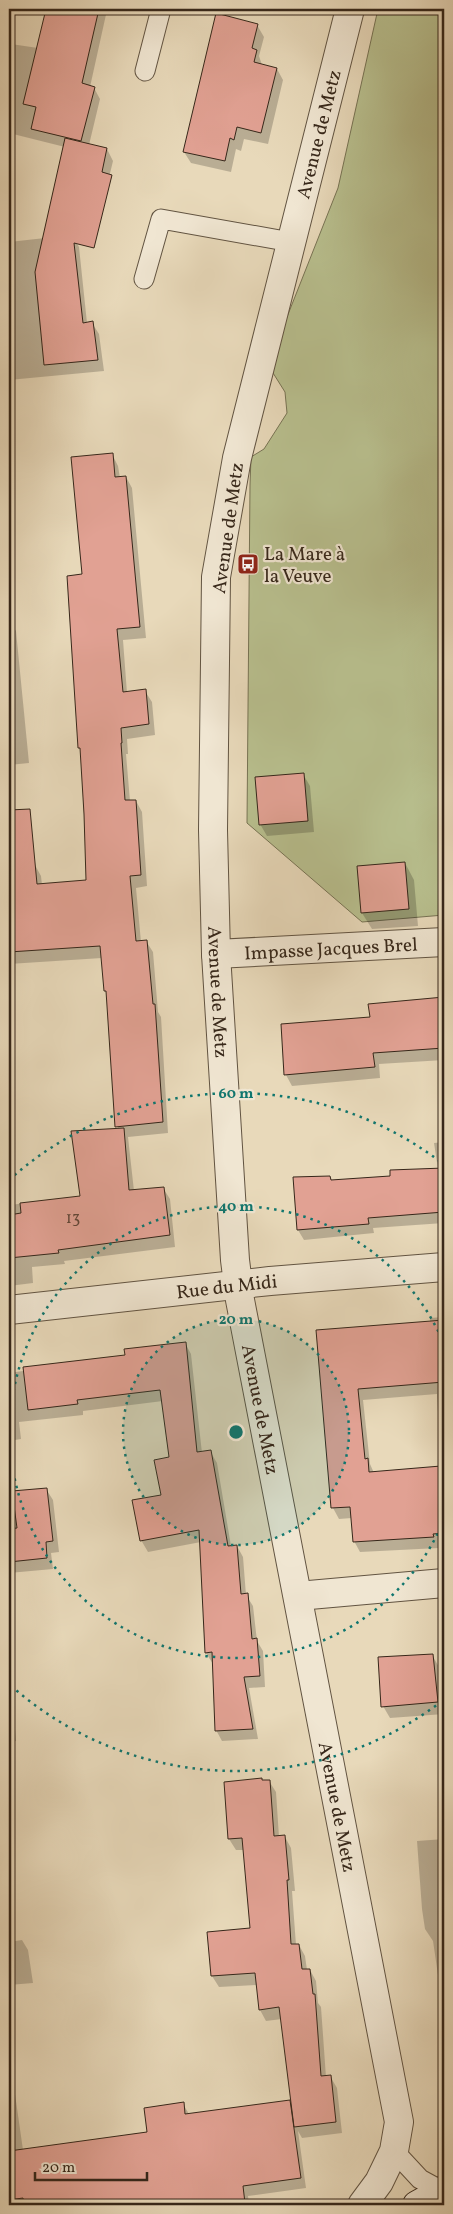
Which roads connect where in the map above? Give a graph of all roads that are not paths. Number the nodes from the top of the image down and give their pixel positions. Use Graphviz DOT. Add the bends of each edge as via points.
graph roads {
  1 [pos="161,9"];
  2 [pos="350,9"];
  3 [pos="145,71"];
  4 [pos="291,242"];
  5 [pos="144,279"];
  6 [pos="444,942"];
  7 [pos="216,954"];
  8 [pos="444,1267"];
  9 [pos="238,1284"];
  10 [pos="9,1310"];
  11 [pos="444,1583"];
  12 [pos="298,1596"];
  13 [pos="394,2151"];
  14 [pos="443,2190"];
  15 [pos="362,2205"];
  16 [pos="417,2205"];
  1 -- 3 [label="lane"];
  2 -- 4 [label="street, Avenue de Metz"];
  4 -- 5 [label="lane" via="161,218"];
  4 -- 7 [label="street, Avenue de Metz" via="237,458 216,577 213,830"];
  6 -- 7 [label="street, Impasse Jacques Brel"];
  7 -- 9 [label="street, Avenue de Metz"];
  8 -- 9 [label="street, Rue du Midi"];
  9 -- 10 [label="street, Rue du Midi"];
  9 -- 12 [label="street, Avenue de Metz"];
  11 -- 12 [label="street"];
  12 -- 13 [label="street, Avenue de Metz" via="400,2122"];
  13 -- 14 [label="lane" via="420,2179"];
  13 -- 15 [label="street, Avenue de Metz" via="379,2182"];
  14 -- 16 [label="street"];
}
